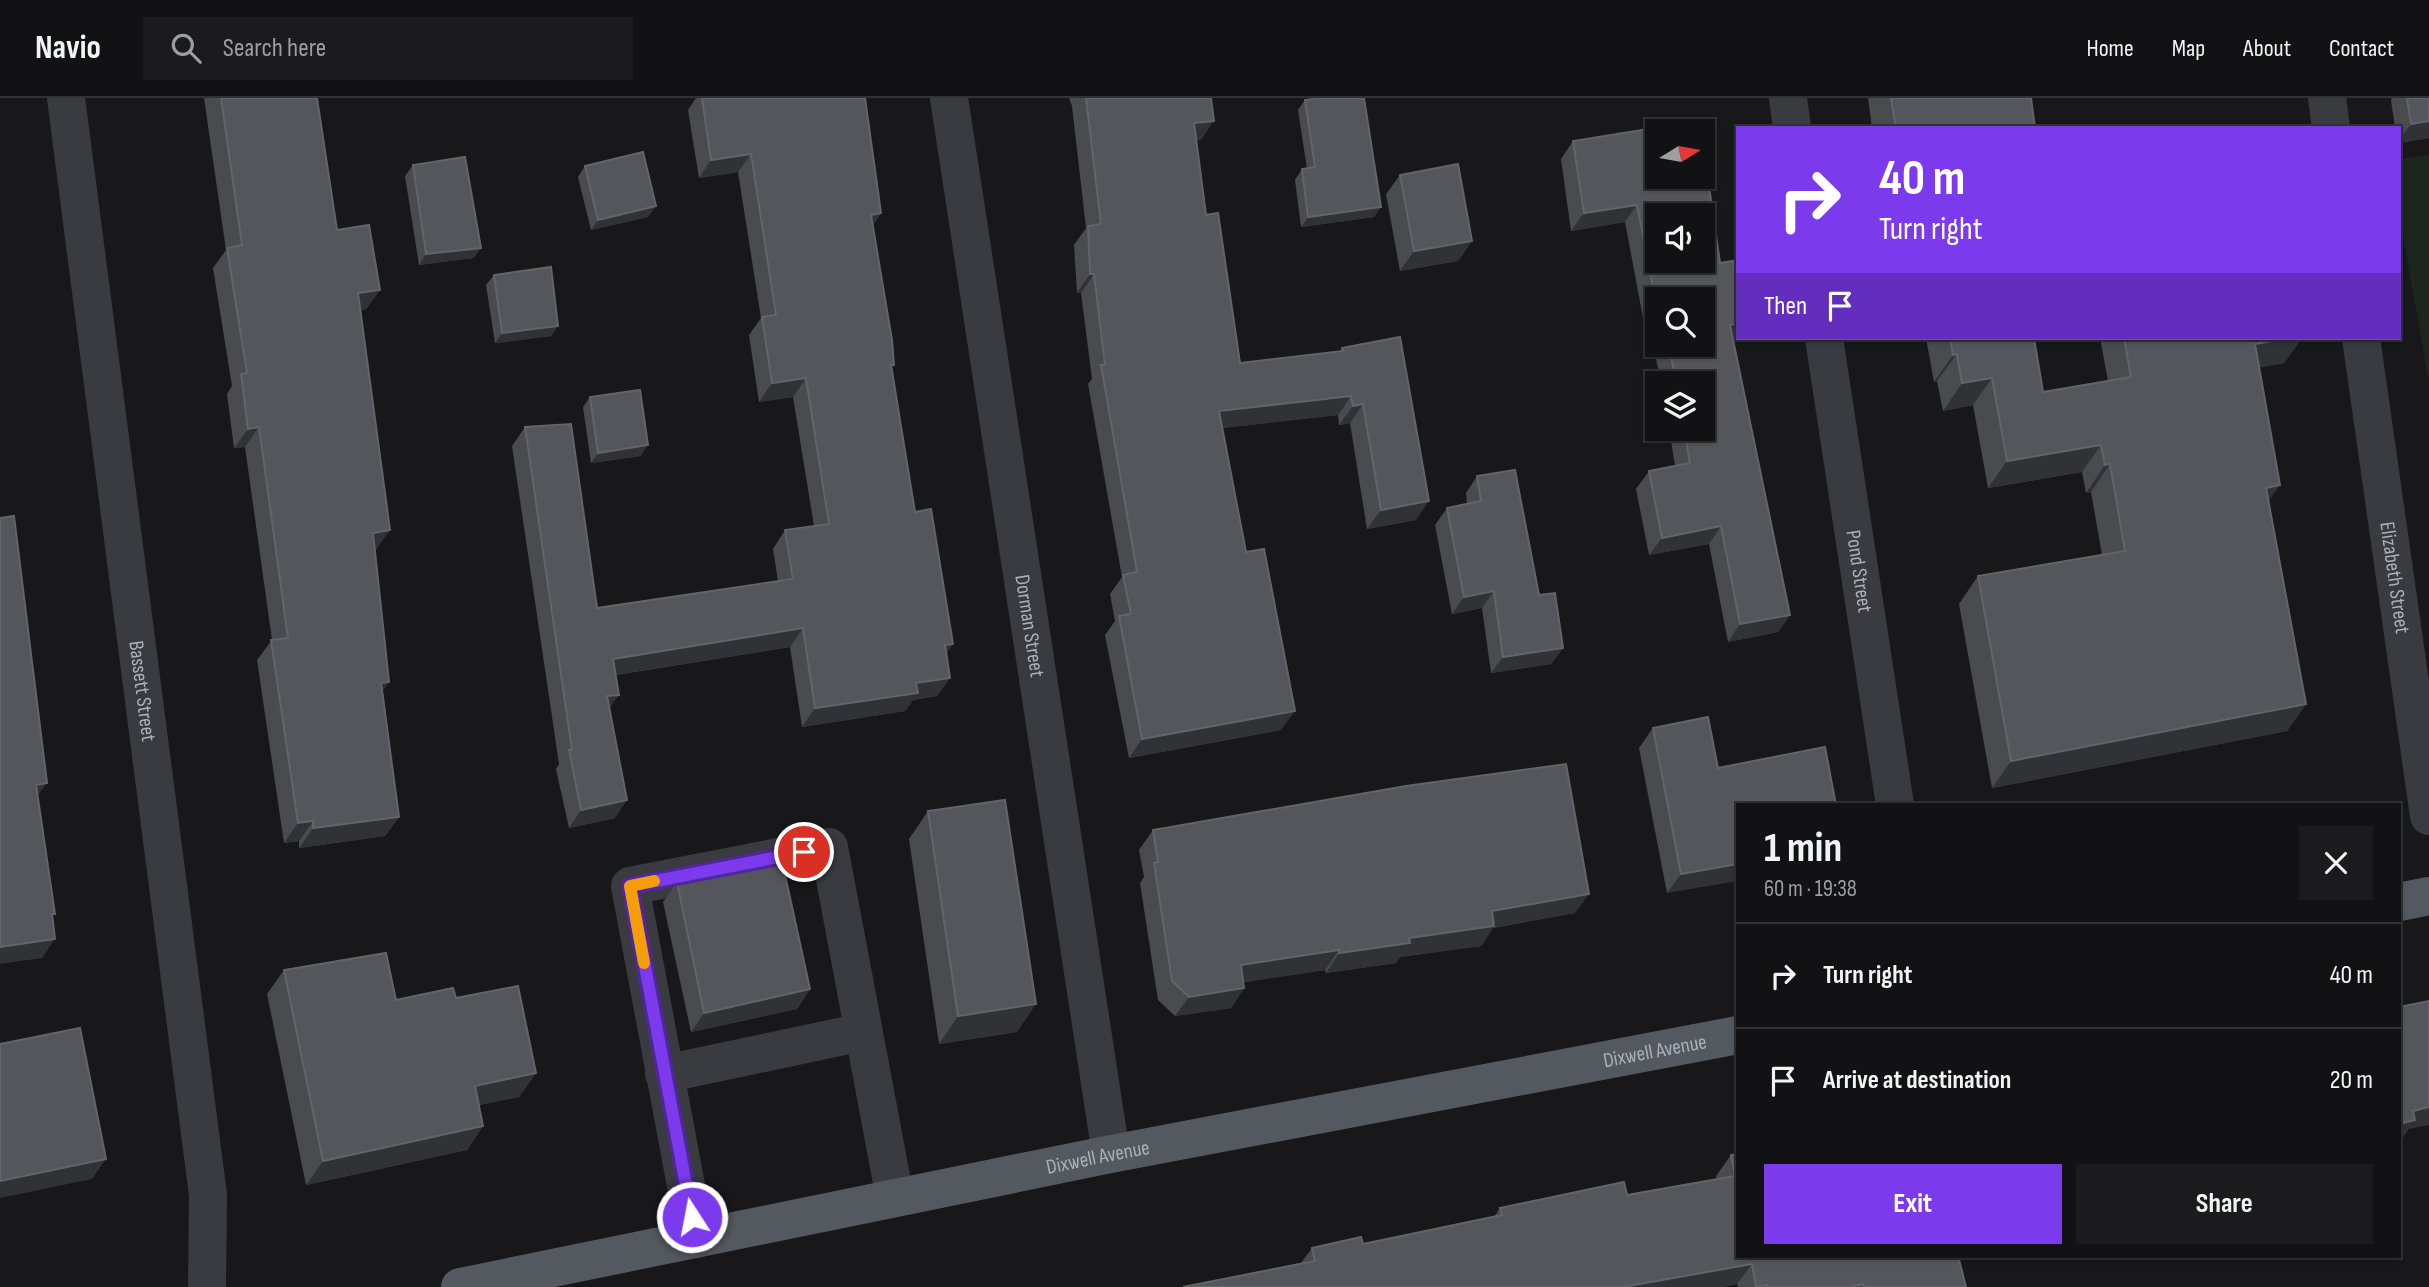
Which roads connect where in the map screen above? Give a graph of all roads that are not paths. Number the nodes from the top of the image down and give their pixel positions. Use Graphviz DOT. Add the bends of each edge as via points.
graph roads {
  1 [pos="66,98"];
  2 [pos="949,98"];
  3 [pos="1787,98"];
  4 [pos="2327,98"];
  5 [pos="1792,126"];
  6 [pos="2331,126"];
  7 [pos="1824,340"];
  8 [pos="2361,340"];
  9 [pos="1895,803"];
  10 [pos="2429,816"];
  11 [pos="2429,896"];
  12 [pos="2401,902"];
  13 [pos="863,1032"];
  14 [pos="1736,1035"];
  15 [pos="664,1074"];
  16 [pos="1111,1154"];
  17 [pos="895,1198"];
  18 [pos="696,1239"];
  19 [pos="207,1287"];
  20 [pos="460,1287"];
  1 -- 19 [label="street, Bassett Street" via="208,1195"];
  2 -- 16 [label="street, Dorman Street"];
  3 -- 5 [label="street"];
  4 -- 6 [label="street"];
  7 -- 9 [label="street, Pond Street"];
  8 -- 10 [label="street, Elizabeth Street"];
  11 -- 12 [label="main road"];
  13 -- 15 [label="street"];
  13 -- 15 [label="street" via="828,847 630,886"];
  13 -- 17 [label="street"];
  14 -- 16 [label="main road, Dixwell Avenue"];
  15 -- 18 [label="street"];
  16 -- 17 [label="main road, Dixwell Avenue"];
  17 -- 18 [label="main road, Dixwell Avenue"];
  18 -- 20 [label="main road, Dixwell Avenue"];
}
